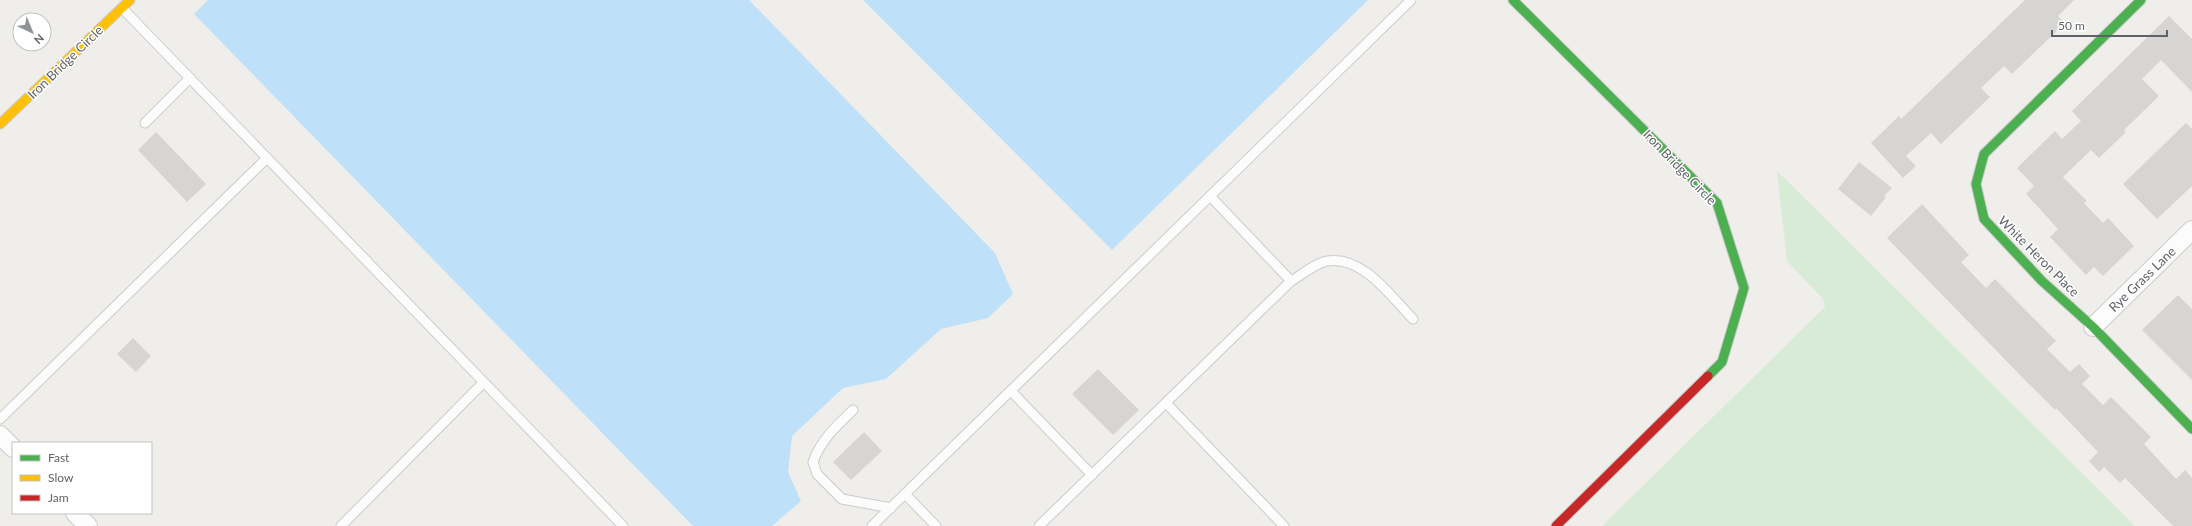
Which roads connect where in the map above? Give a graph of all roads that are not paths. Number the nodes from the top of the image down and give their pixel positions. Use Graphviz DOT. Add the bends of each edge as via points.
graph roads {
  1 [pos="115,0"];
  2 [pos="130,0"];
  3 [pos="1411,0"];
  4 [pos="1513,0"];
  5 [pos="2141,0"];
  6 [pos="122,8"];
  7 [pos="190,78"];
  8 [pos="145,123"];
  9 [pos="0,124"];
  10 [pos="268,158"];
  11 [pos="1210,196"];
  12 [pos="2192,230"];
  13 [pos="1291,281"];
  14 [pos="1413,319"];
  15 [pos="2093,327"];
  16 [pos="483,383"];
  17 [pos="1011,391"];
  18 [pos="1166,403"];
  19 [pos="853,410"];
  20 [pos="0,419"];
  21 [pos="2192,429"];
  22 [pos="0,435"];
  23 [pos="12,447"];
  24 [pos="1092,474"];
  25 [pos="905,494"];
  26 [pos="891,508"];
  27 [pos="77,514"];
  28 [pos="88,526"];
  29 [pos="341,526"];
  30 [pos="623,526"];
  31 [pos="872,526"];
  32 [pos="936,526"];
  33 [pos="1039,526"];
  34 [pos="1284,526"];
  35 [pos="1556,526"];
  1 -- 6 [label="lane"];
  2 -- 6 [label="street, Iron Bridge Circle"];
  3 -- 11 [label="lane"];
  4 -- 35 [label="street, Iron Bridge Circle" via="1718,203 1744,288 1722,362"];
  5 -- 15 [label="street, White Heron Place" via="1984,154 1976,184 1984,218 2042,281"];
  6 -- 7 [label="lane"];
  6 -- 9 [label="street, Iron Bridge Circle"];
  7 -- 8 [label="lane"];
  7 -- 10 [label="lane"];
  10 -- 16 [label="lane"];
  10 -- 20 [label="lane"];
  11 -- 13 [label="lane"];
  11 -- 17 [label="lane"];
  12 -- 15 [label="street, Rye Grass Lane"];
  13 -- 14 [label="lane" via="1325,261 1342,260 1366,272"];
  13 -- 18 [label="lane"];
  15 -- 21 [label="street, White Heron Place"];
  16 -- 29 [label="lane"];
  16 -- 30 [label="lane"];
  17 -- 24 [label="lane"];
  17 -- 25 [label="lane"];
  18 -- 24 [label="lane"];
  18 -- 34 [label="lane"];
  19 -- 26 [label="lane" via="827,435 818,449 813,462 817,474 842,499"];
  22 -- 23 [label="street"];
  24 -- 33 [label="lane"];
  25 -- 26 [label="lane"];
  25 -- 32 [label="lane"];
  26 -- 31 [label="lane"];
  27 -- 28 [label="street"];
}
